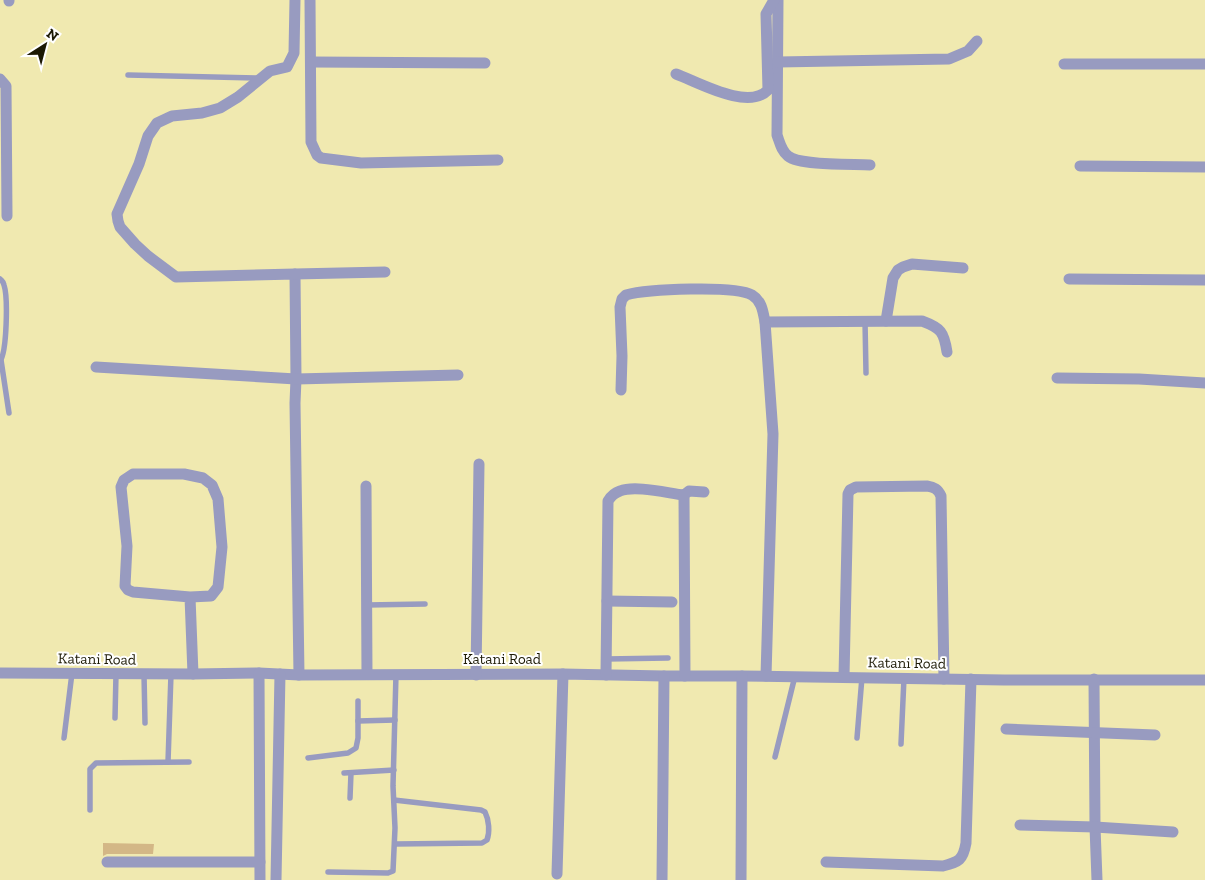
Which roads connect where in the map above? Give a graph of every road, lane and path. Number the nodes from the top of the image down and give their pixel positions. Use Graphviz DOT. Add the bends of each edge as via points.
graph roads {
  1 [pos="295,0"];
  2 [pos="310,0"];
  3 [pos="774,0"];
  4 [pos="778,0"];
  5 [pos="978,41"];
  6 [pos="310,62"];
  7 [pos="778,62"];
  8 [pos="485,63"];
  9 [pos="1064,64"];
  10 [pos="1205,64"];
  11 [pos="676,74"];
  12 [pos="128,75"];
  13 [pos="261,78"];
  14 [pos="0,79"];
  15 [pos="498,160"];
  16 [pos="870,165"];
  17 [pos="1080,166"];
  18 [pos="1205,167"];
  19 [pos="7,216"];
  20 [pos="962,268"];
  21 [pos="384,272"];
  22 [pos="295,274"];
  23 [pos="0,279"];
  24 [pos="1069,279"];
  25 [pos="1205,280"];
  26 [pos="865,321"];
  27 [pos="886,321"];
  28 [pos="765,322"];
  29 [pos="947,352"];
  30 [pos="0,360"];
  31 [pos="96,367"];
  32 [pos="866,373"];
  33 [pos="458,375"];
  34 [pos="296,378"];
  35 [pos="1057,378"];
  36 [pos="1205,383"];
  37 [pos="621,390"];
  38 [pos="9,413"];
  39 [pos="479,464"];
  40 [pos="366,486"];
  41 [pos="704,492"];
  42 [pos="684,495"];
  43 [pos="190,597"];
  44 [pos="607,601"];
  45 [pos="672,602"];
  46 [pos="425,604"];
  47 [pos="367,605"];
  48 [pos="668,658"];
  49 [pos="606,659"];
  50 [pos="0,672"];
  51 [pos="72,673"];
  52 [pos="259,673"];
  53 [pos="116,674"];
  54 [pos="144,674"];
  55 [pos="171,674"];
  56 [pos="193,674"];
  57 [pos="280,674"];
  58 [pos="367,674"];
  59 [pos="396,674"];
  60 [pos="564,674"];
  61 [pos="299,675"];
  62 [pos="476,675"];
  63 [pos="606,675"];
  64 [pos="664,676"];
  65 [pos="685,676"];
  66 [pos="742,676"];
  67 [pos="766,676"];
  68 [pos="795,676"];
  69 [pos="844,677"];
  70 [pos="862,677"];
  71 [pos="904,678"];
  72 [pos="944,679"];
  73 [pos="971,679"];
  74 [pos="1094,679"];
  75 [pos="1205,680"];
  76 [pos="358,701"];
  77 [pos="115,718"];
  78 [pos="395,720"];
  79 [pos="358,721"];
  80 [pos="145,723"];
  81 [pos="1006,729"];
  82 [pos="1095,734"];
  83 [pos="1155,735"];
  84 [pos="64,738"];
  85 [pos="857,738"];
  86 [pos="901,744"];
  87 [pos="775,757"];
  88 [pos="308,758"];
  89 [pos="168,762"];
  90 [pos="190,762"];
  91 [pos="394,770"];
  92 [pos="350,798"];
  93 [pos="394,800"];
  94 [pos="90,810"];
  95 [pos="1020,825"];
  96 [pos="1095,827"];
  97 [pos="1173,832"];
  98 [pos="395,844"];
  99 [pos="107,862"];
  100 [pos="260,862"];
  101 [pos="826,862"];
  102 [pos="328,872"];
  103 [pos="557,874"];
  104 [pos="260,880"];
  105 [pos="276,880"];
  106 [pos="662,880"];
  107 [pos="741,880"];
  108 [pos="1098,880"];
  1 -- 13 [label="street" via="294,53 287,67 270,71"];
  2 -- 6 [label="street"];
  3 -- 11 [label="street" via="766,14 768,90 763,95 751,98 736,96"];
  4 -- 7 [label="street"];
  5 -- 7 [label="street" via="968,51 949,59"];
  6 -- 8 [label="street"];
  6 -- 15 [label="street" via="311,142 317,156 361,163"];
  7 -- 16 [label="street" via="777,135 781,148 789,157 807,162"];
  9 -- 10 [label="street"];
  12 -- 13 [label="lane"];
  13 -- 22 [label="street" via="220,108 172,116 157,123 148,136 120,206 118,222 148,256 176,277"];
  14 -- 19 [label="street" via="6,86"];
  17 -- 18 [label="street"];
  20 -- 27 [label="street" via="903,266 893,278"];
  21 -- 22 [label="street"];
  22 -- 34 [label="street"];
  23 -- 30 [label="lane" via="6,294 5,350"];
  24 -- 25 [label="street"];
  26 -- 27 [label="street"];
  26 -- 28 [label="street"];
  26 -- 32 [label="lane"];
  27 -- 29 [label="street" via="922,321 934,326 944,337"];
  28 -- 37 [label="street" via="761,304 742,291 669,290 626,295 620,307"];
  28 -- 67 [label="street" via="773,434"];
  30 -- 38 [label="lane"];
  31 -- 34 [label="street"];
  33 -- 34 [label="street"];
  34 -- 61 [label="street"];
  35 -- 36 [label="street"];
  39 -- 62 [label="street"];
  40 -- 47 [label="street"];
  41 -- 42 [label="street" via="689,491"];
  42 -- 44 [label="street" via="632,489 613,494 608,501"];
  42 -- 65 [label="street"];
  43 -- 43 [label="street" via="132,592 126,586 121,487 124,480 133,474 184,474 203,478 212,485 218,499 222,547 218,587 211,596"];
  43 -- 56 [label="street"];
  44 -- 45 [label="street"];
  44 -- 49 [label="street"];
  46 -- 47 [label="lane"];
  47 -- 58 [label="street"];
  48 -- 49 [label="lane"];
  49 -- 63 [label="street"];
  50 -- 51 [label="street, Katani Road"];
  51 -- 53 [label="street, Katani Road"];
  51 -- 84 [label="lane"];
  52 -- 56 [label="street, Katani Road"];
  52 -- 57 [label="street, Katani Road"];
  52 -- 100 [label="street"];
  53 -- 54 [label="street, Katani Road"];
  53 -- 77 [label="lane"];
  54 -- 55 [label="street, Katani Road"];
  54 -- 80 [label="lane"];
  55 -- 56 [label="street, Katani Road"];
  55 -- 89 [label="lane"];
  57 -- 61 [label="street, Katani Road"];
  57 -- 105 [label="street"];
  58 -- 59 [label="street, Katani Road"];
  58 -- 61 [label="street, Katani Road"];
  59 -- 62 [label="street, Katani Road"];
  59 -- 78 [label="lane"];
  60 -- 62 [label="street, Katani Road"];
  60 -- 63 [label="street, Katani Road"];
  60 -- 103 [label="street"];
  63 -- 64 [label="street, Katani Road"];
  64 -- 65 [label="street, Katani Road"];
  64 -- 106 [label="street"];
  65 -- 66 [label="street, Katani Road"];
  66 -- 67 [label="street, Katani Road"];
  66 -- 107 [label="street"];
  67 -- 68 [label="street, Katani Road"];
  68 -- 69 [label="street, Katani Road"];
  68 -- 87 [label="lane"];
  69 -- 70 [label="street, Katani Road"];
  69 -- 72 [label="street" via="848,494 856,487 927,486 938,490 941,496"];
  70 -- 71 [label="street, Katani Road"];
  70 -- 85 [label="lane"];
  71 -- 72 [label="street, Katani Road"];
  71 -- 86 [label="lane"];
  72 -- 73 [label="street, Katani Road"];
  73 -- 74 [label="street, Katani Road"];
  73 -- 101 [label="street" via="966,843 960,860 943,866"];
  74 -- 75 [label="street, Katani Road"];
  74 -- 82 [label="street"];
  76 -- 79 [label="lane"];
  78 -- 79 [label="lane"];
  78 -- 91 [label="lane"];
  79 -- 88 [label="lane" via="356,748 348,753"];
  81 -- 82 [label="street"];
  82 -- 83 [label="street"];
  82 -- 96 [label="street"];
  89 -- 90 [label="lane"];
  89 -- 94 [label="lane" via="96,763 90,769"];
  91 -- 92 [label="lane" via="347,773"];
  91 -- 93 [label="lane"];
  93 -- 98 [label="lane"];
  93 -- 98 [label="lane" via="486,812 489,836 482,843"];
  95 -- 96 [label="street"];
  96 -- 97 [label="street"];
  96 -- 108 [label="street"];
  98 -- 102 [label="lane" via="393,871"];
  99 -- 100 [label="street"];
  100 -- 104 [label="street"];
}
